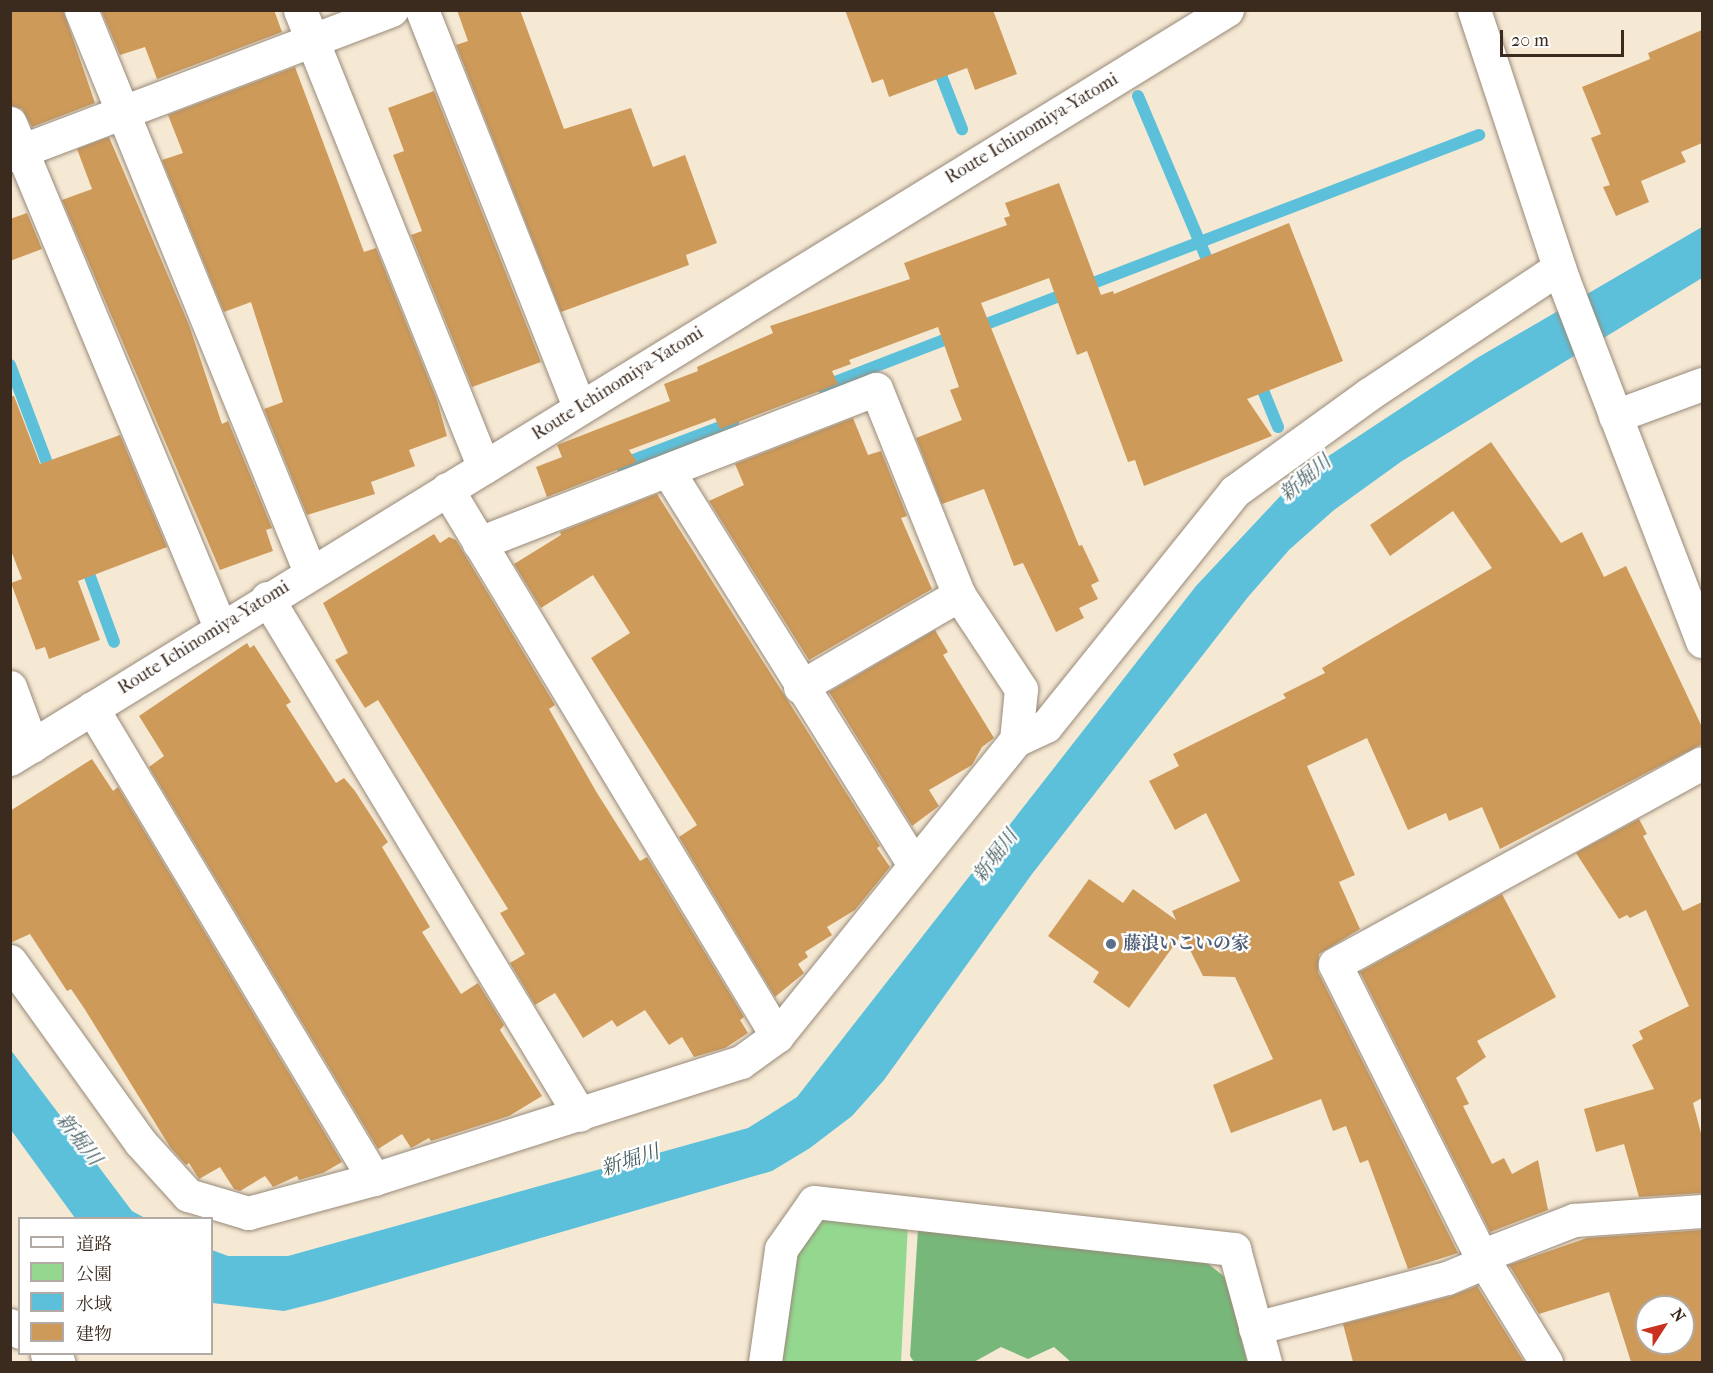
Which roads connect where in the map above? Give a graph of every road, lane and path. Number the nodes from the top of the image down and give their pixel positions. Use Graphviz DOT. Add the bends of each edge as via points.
graph roads {
  1 [pos="81,10"];
  2 [pos="300,10"];
  3 [pos="391,10"];
  4 [pos="422,10"];
  5 [pos="1227,10"];
  6 [pos="1474,10"];
  7 [pos="312,41"];
  8 [pos="122,115"];
  9 [pos="10,123"];
  10 [pos="17,154"];
  11 [pos="1561,273"];
  12 [pos="1702,384"];
  13 [pos="579,407"];
  14 [pos="1615,416"];
  15 [pos="484,467"];
  16 [pos="668,471"];
  17 [pos="447,489"];
  18 [pos="479,543"];
  19 [pos="310,572"];
  20 [pos="959,595"];
  21 [pos="267,598"];
  22 [pos="220,627"];
  23 [pos="1702,640"];
  24 [pos="10,687"];
  25 [pos="800,687"];
  26 [pos="92,708"];
  27 [pos="1016,740"];
  28 [pos="21,752"];
  29 [pos="1702,763"];
  30 [pos="914,864"];
  31 [pos="10,961"];
  32 [pos="777,1036"];
  33 [pos="580,1115"];
  34 [pos="374,1179"];
  35 [pos="1702,1211"];
  36 [pos="1483,1259"];
  37 [pos="1255,1329"];
  38 [pos="765,1362"];
  39 [pos="1265,1362"];
  40 [pos="1546,1362"];
  1 -- 8 [label="street"];
  2 -- 7 [label="street"];
  3 -- 7 [label="street"];
  4 -- 13 [label="street"];
  5 -- 13 [label="street, Route Ichinomiya-Yatomi"];
  6 -- 11 [label="street"];
  7 -- 8 [label="street"];
  7 -- 15 [label="street"];
  8 -- 10 [label="street"];
  8 -- 19 [label="street"];
  9 -- 10 [label="street"];
  10 -- 22 [label="street"];
  11 -- 14 [label="street"];
  11 -- 27 [label="street" via="1369,394 1234,491 1046,726"];
  12 -- 14 [label="street"];
  13 -- 15 [label="street, Route Ichinomiya-Yatomi"];
  14 -- 23 [label="street"];
  15 -- 17 [label="street, Route Ichinomiya-Yatomi"];
  16 -- 18 [label="street"];
  16 -- 20 [label="street" via="876,389"];
  16 -- 25 [label="street"];
  17 -- 18 [label="street"];
  17 -- 19 [label="street, Route Ichinomiya-Yatomi"];
  18 -- 32 [label="street"];
  19 -- 21 [label="street, Route Ichinomiya-Yatomi"];
  20 -- 25 [label="street"];
  20 -- 27 [label="street" via="1021,689"];
  21 -- 22 [label="street, Route Ichinomiya-Yatomi"];
  21 -- 33 [label="street"];
  22 -- 26 [label="street, Route Ichinomiya-Yatomi"];
  24 -- 28 [label="street"];
  25 -- 30 [label="street"];
  26 -- 28 [label="street, Route Ichinomiya-Yatomi"];
  26 -- 34 [label="street"];
  27 -- 30 [label="street"];
  29 -- 36 [label="street" via="1335,964"];
  30 -- 32 [label="street"];
  31 -- 34 [label="street" via="140,1142 188,1195 248,1213"];
  32 -- 33 [label="street" via="741,1062"];
  33 -- 34 [label="street"];
  35 -- 36 [label="street" via="1574,1220"];
  36 -- 37 [label="street" via="1447,1278"];
  36 -- 40 [label="street"];
  37 -- 38 [label="street" via="1234,1250 814,1202 781,1249"];
  37 -- 39 [label="street"];
}
